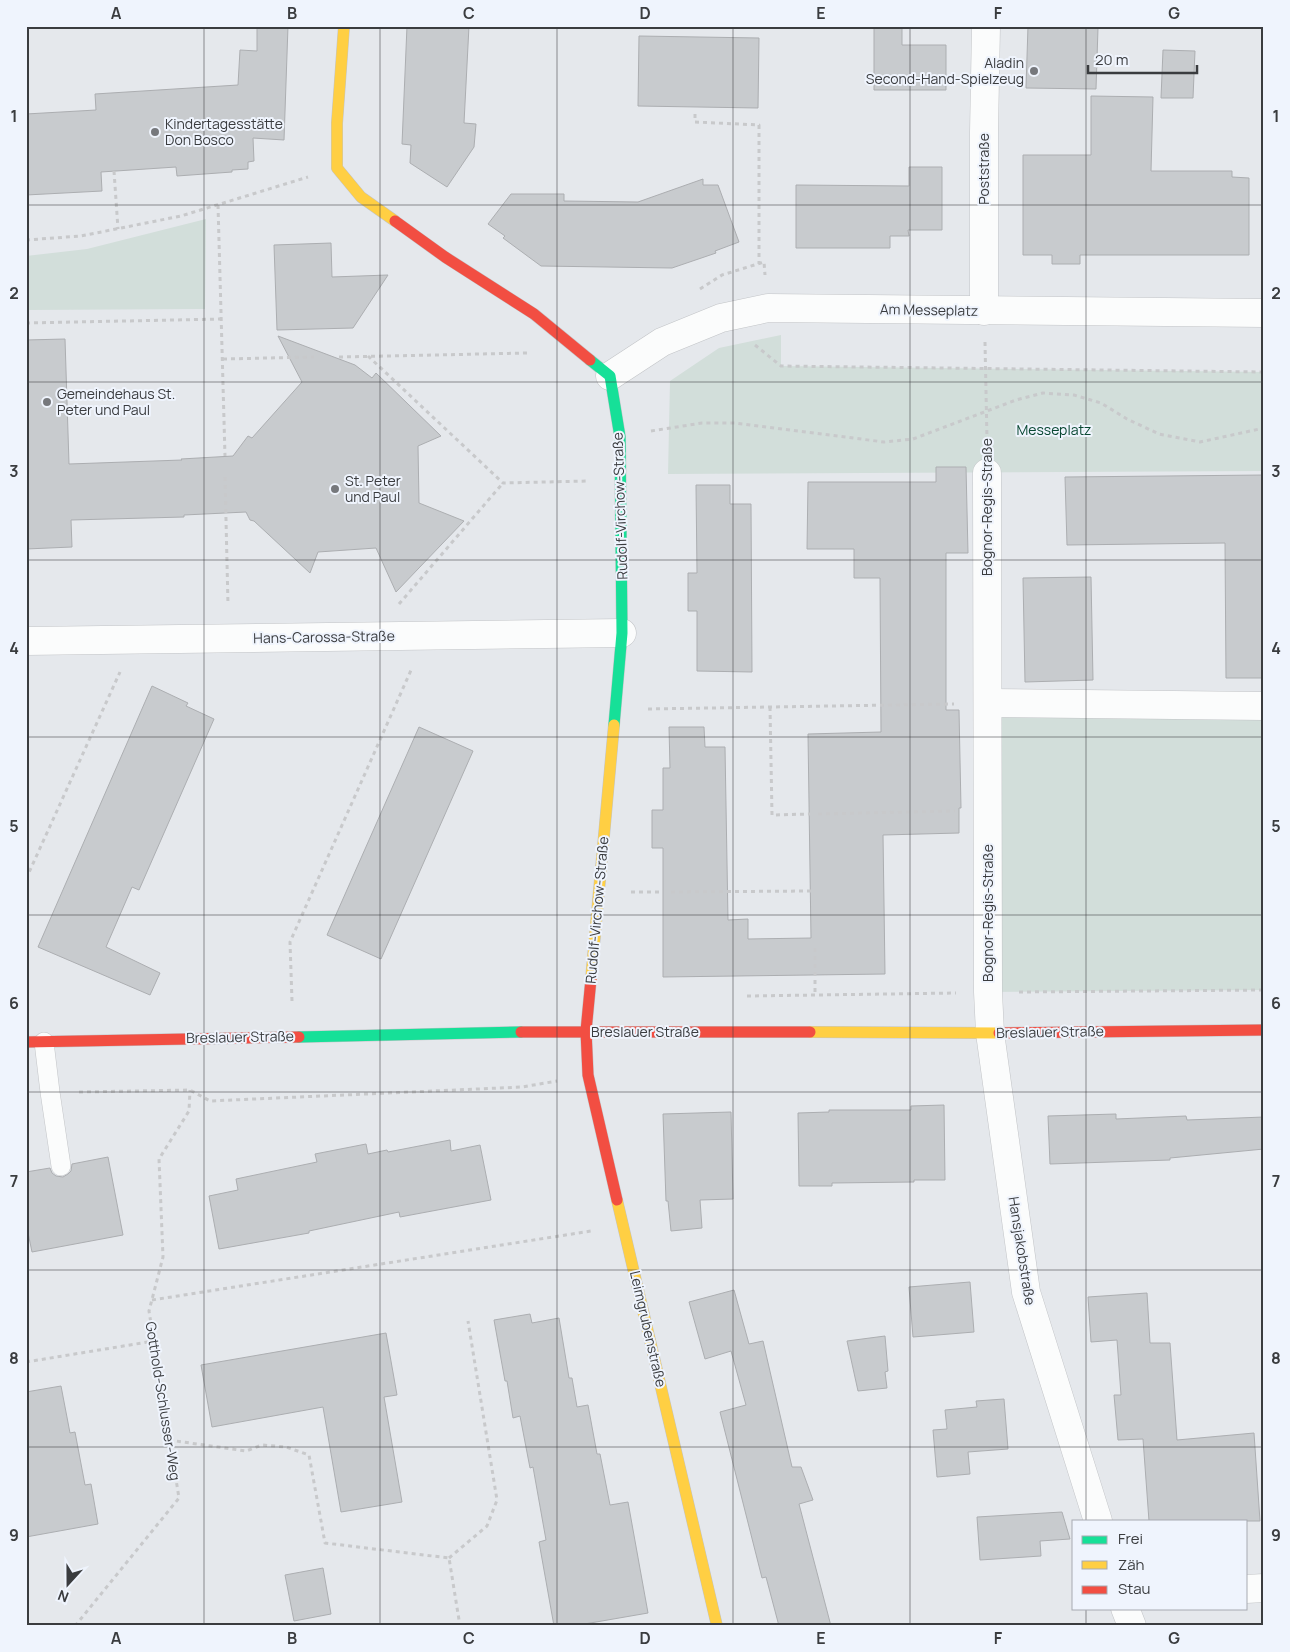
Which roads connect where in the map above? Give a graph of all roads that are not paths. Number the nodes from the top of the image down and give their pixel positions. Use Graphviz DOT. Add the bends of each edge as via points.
graph roads {
  1 [pos="344,26"];
  2 [pos="986,26"];
  3 [pos="984,311"];
  4 [pos="1264,313"];
  5 [pos="610,376"];
  6 [pos="987,473"];
  7 [pos="622,633"];
  8 [pos="26,641"];
  9 [pos="988,703"];
  10 [pos="1264,706"];
  11 [pos="1264,1030"];
  12 [pos="586,1031"];
  13 [pos="990,1032"];
  14 [pos="35,1042"];
  15 [pos="61,1166"];
  16 [pos="1098,1520"];
  17 [pos="1264,1588"];
  18 [pos="1248,1590"];
  19 [pos="1127,1610"];
  20 [pos="717,1626"];
  21 [pos="1132,1626"];
  1 -- 5 [label="street" via="337,124 338,168 361,197 445,257 534,314"];
  2 -- 3 [label="street, Poststraße"];
  3 -- 4 [label="street, Am Messeplatz"];
  3 -- 5 [label="street, Am Messeplatz" via="775,308 721,318 662,342"];
  5 -- 7 [label="street, Rudolf-Virchow-Straße" via="620,437"];
  6 -- 9 [label="street, Bognor-Regis-Straße"];
  7 -- 8 [label="street, Hans-Carossa-Straße"];
  7 -- 12 [label="street, Rudolf-Virchow-Straße"];
  9 -- 10 [label="street"];
  9 -- 13 [label="street, Bognor-Regis-Straße"];
  11 -- 13 [label="street, Breslauer Straße"];
  12 -- 13 [label="street, Breslauer Straße"];
  12 -- 14 [label="street, Breslauer Straße"];
  12 -- 20 [label="street, Leimgrubenstraße" via="588,1075"];
  13 -- 16 [label="street, Hansjakobstraße" via="1026,1292"];
  14 -- 15 [label="lane" via="50,1092"];
  17 -- 18 [label="street"];
  19 -- 21 [label="street"];
}
